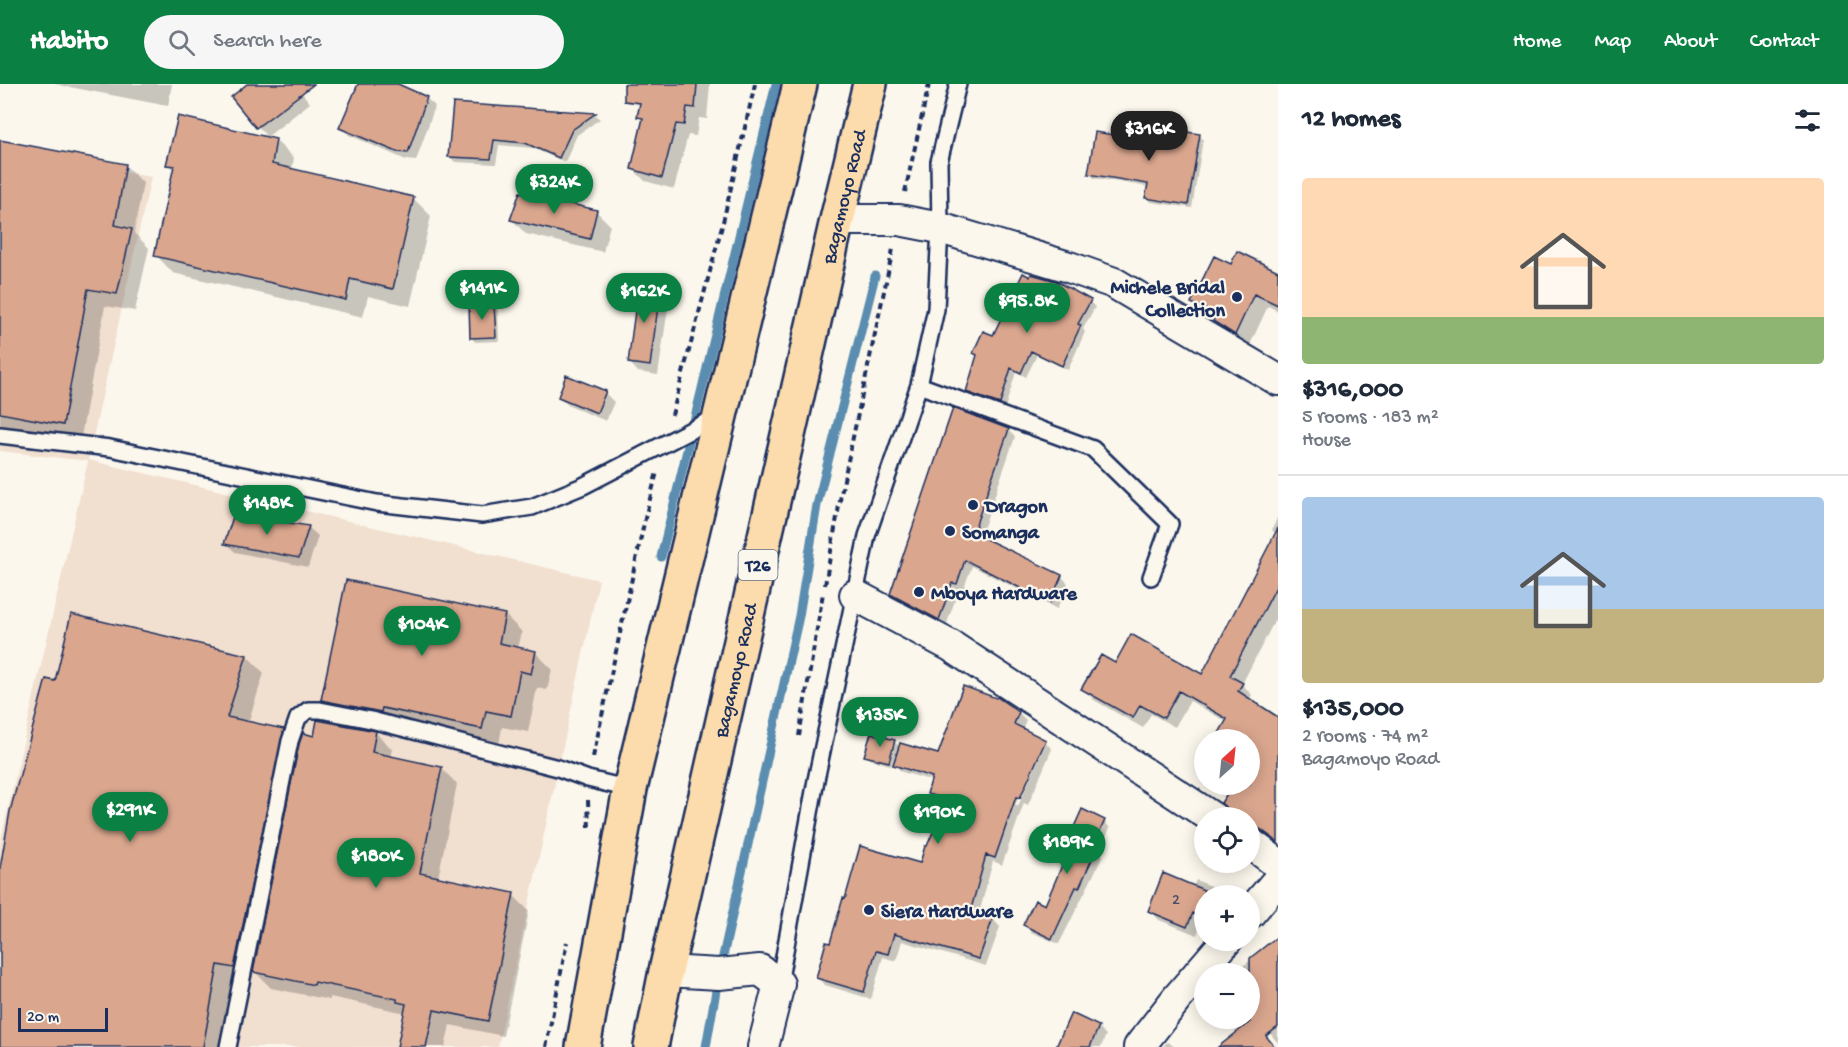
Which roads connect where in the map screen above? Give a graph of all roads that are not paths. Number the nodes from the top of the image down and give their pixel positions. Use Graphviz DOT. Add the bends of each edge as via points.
graph roads {
  1 [pos="800,84"];
  2 [pos="870,84"];
  3 [pos="958,84"];
  4 [pos="837,220"];
  5 [pos="940,228"];
  6 [pos="1278,380"];
  7 [pos="919,385"];
  8 [pos="721,415"];
  9 [pos="0,435"];
  10 [pos="1151,577"];
  11 [pos="855,595"];
  12 [pos="630,789"];
  13 [pos="1196,807"];
  14 [pos="1260,850"];
  15 [pos="1278,864"];
  16 [pos="1278,880"];
  17 [pos="1260,901"];
  18 [pos="1218,951"];
  19 [pos="666,971"];
  20 [pos="779,984"];
  21 [pos="228,1047"];
  22 [pos="583,1047"];
  23 [pos="651,1047"];
  24 [pos="764,1047"];
  25 [pos="1139,1047"];
  1 -- 8 [label="highway"];
  2 -- 4 [label="highway, Bagamoyo Road / T26"];
  3 -- 5 [label="lane" via="939,162"];
  4 -- 5 [label="street" via="898,220"];
  4 -- 19 [label="highway, Bagamoyo Road / T26"];
  5 -- 6 [label="street" via="1114,283"];
  5 -- 7 [label="lane" via="936,309"];
  7 -- 10 [label="lane" via="1093,449 1170,524"];
  7 -- 11 [label="lane" via="867,536"];
  8 -- 9 [label="lane" via="583,486 532,507 482,515 377,503 110,448"];
  8 -- 12 [label="highway"];
  11 -- 13 [label="street" via="951,646"];
  11 -- 20 [label="lane"];
  12 -- 21 [label="lane" via="371,720 308,710 297,718 291,741"];
  12 -- 22 [label="highway"];
  14 -- 15 [label="street"];
  16 -- 17 [label="street"];
  18 -- 25 [label="street"];
  19 -- 20 [label="street" via="719,974 760,970"];
  19 -- 23 [label="highway, Bagamoyo Road / T26"];
  20 -- 24 [label="street"];
}
